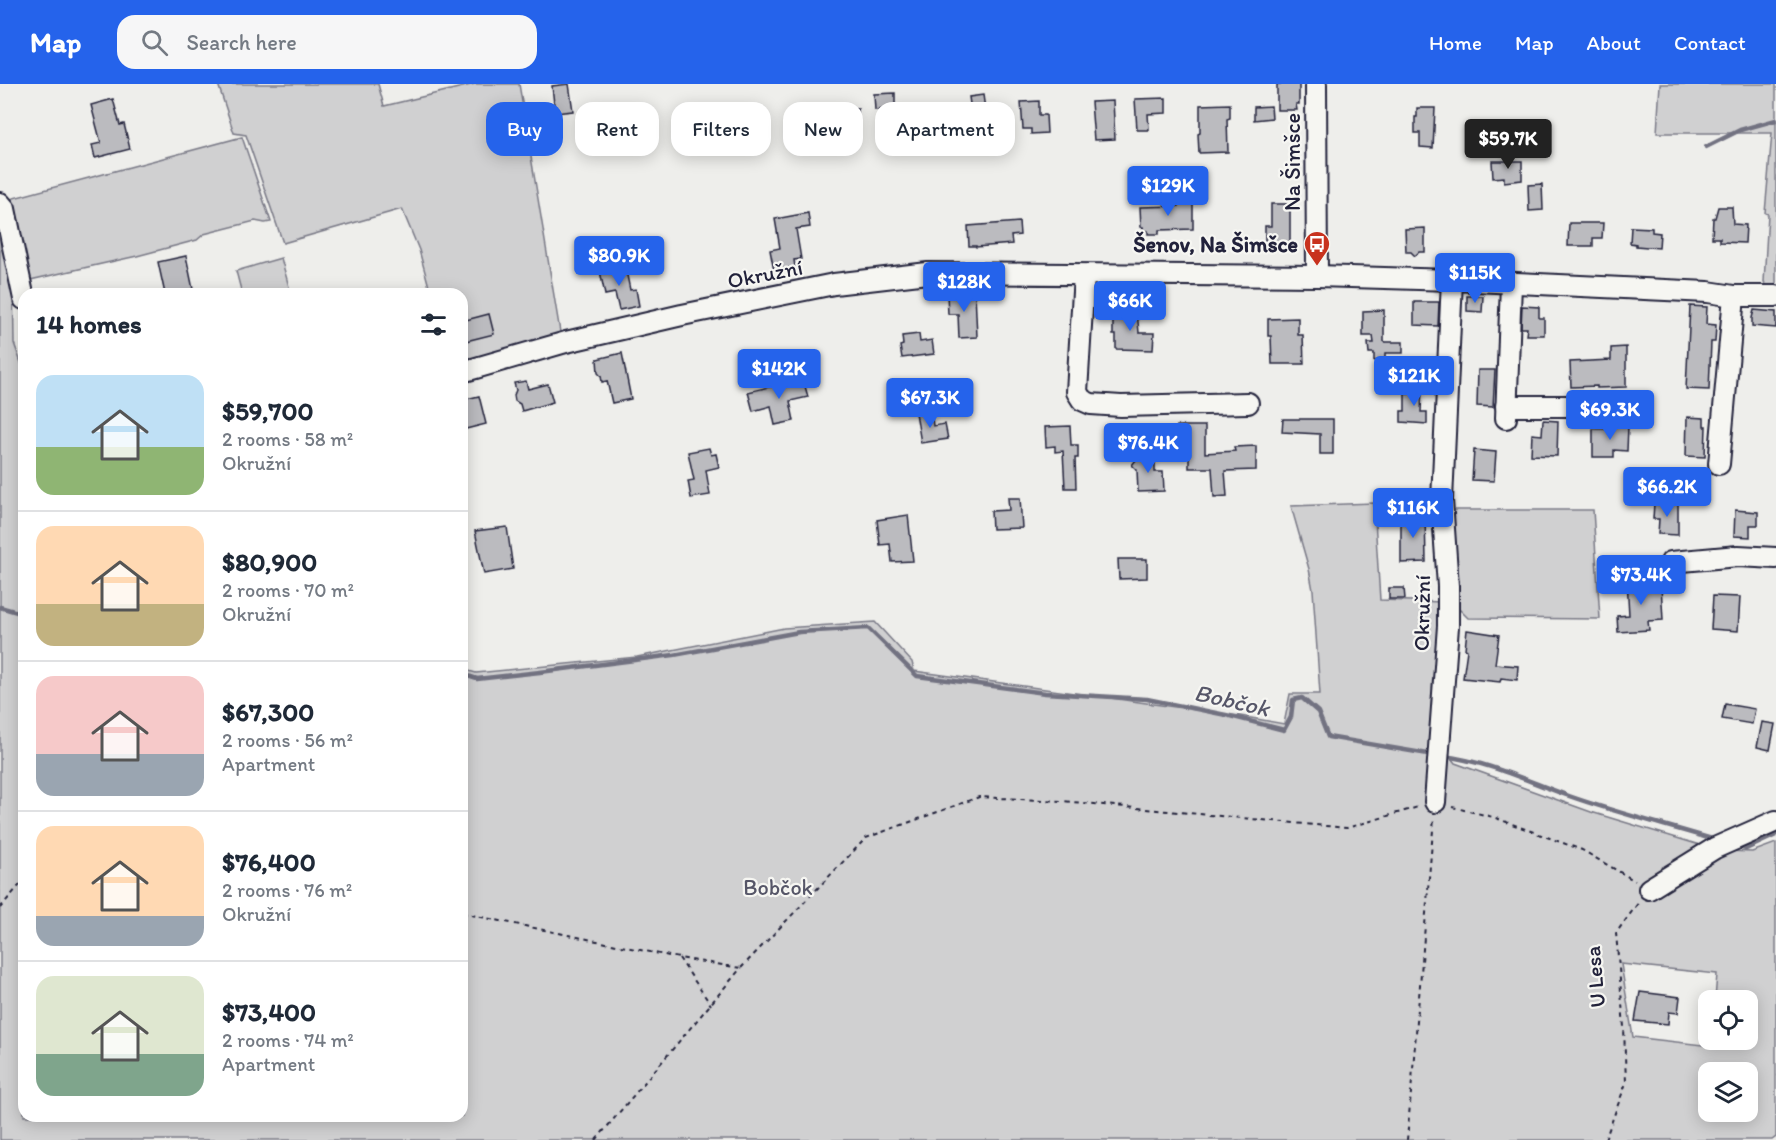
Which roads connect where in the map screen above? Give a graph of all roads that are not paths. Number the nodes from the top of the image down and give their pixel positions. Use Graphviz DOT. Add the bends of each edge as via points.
graph roads {
  1 [pos="1316,84"];
  2 [pos="0,203"];
  3 [pos="1084,275"];
  4 [pos="1317,276"];
  5 [pos="1452,280"];
  6 [pos="1511,284"];
  7 [pos="22,288"];
  8 [pos="1734,296"];
  9 [pos="1776,296"];
  10 [pos="468,370"];
  11 [pos="1248,403"];
  12 [pos="1567,406"];
  13 [pos="1719,464"];
  14 [pos="1776,558"];
  15 [pos="1671,562"];
  16 [pos="1435,802"];
  17 [pos="1776,821"];
  18 [pos="1649,889"];
  1 -- 4 [label="street, Na Šimšce"];
  2 -- 7 [label="street" via="5,209"];
  3 -- 4 [label="street, Okružní"];
  3 -- 10 [label="street, Okružní" via="928,273 834,285 566,342"];
  3 -- 11 [label="street" via="1077,392 1082,400 1121,406"];
  4 -- 5 [label="street, Okružní"];
  5 -- 6 [label="street, Okružní"];
  5 -- 16 [label="street, Okružní" via="1442,500 1448,626"];
  6 -- 8 [label="street, Okružní"];
  6 -- 12 [label="street" via="1506,412"];
  8 -- 9 [label="street, Okružní"];
  8 -- 13 [label="street"];
  14 -- 15 [label="street" via="1738,556"];
  17 -- 18 [label="street" via="1715,848"];
}
